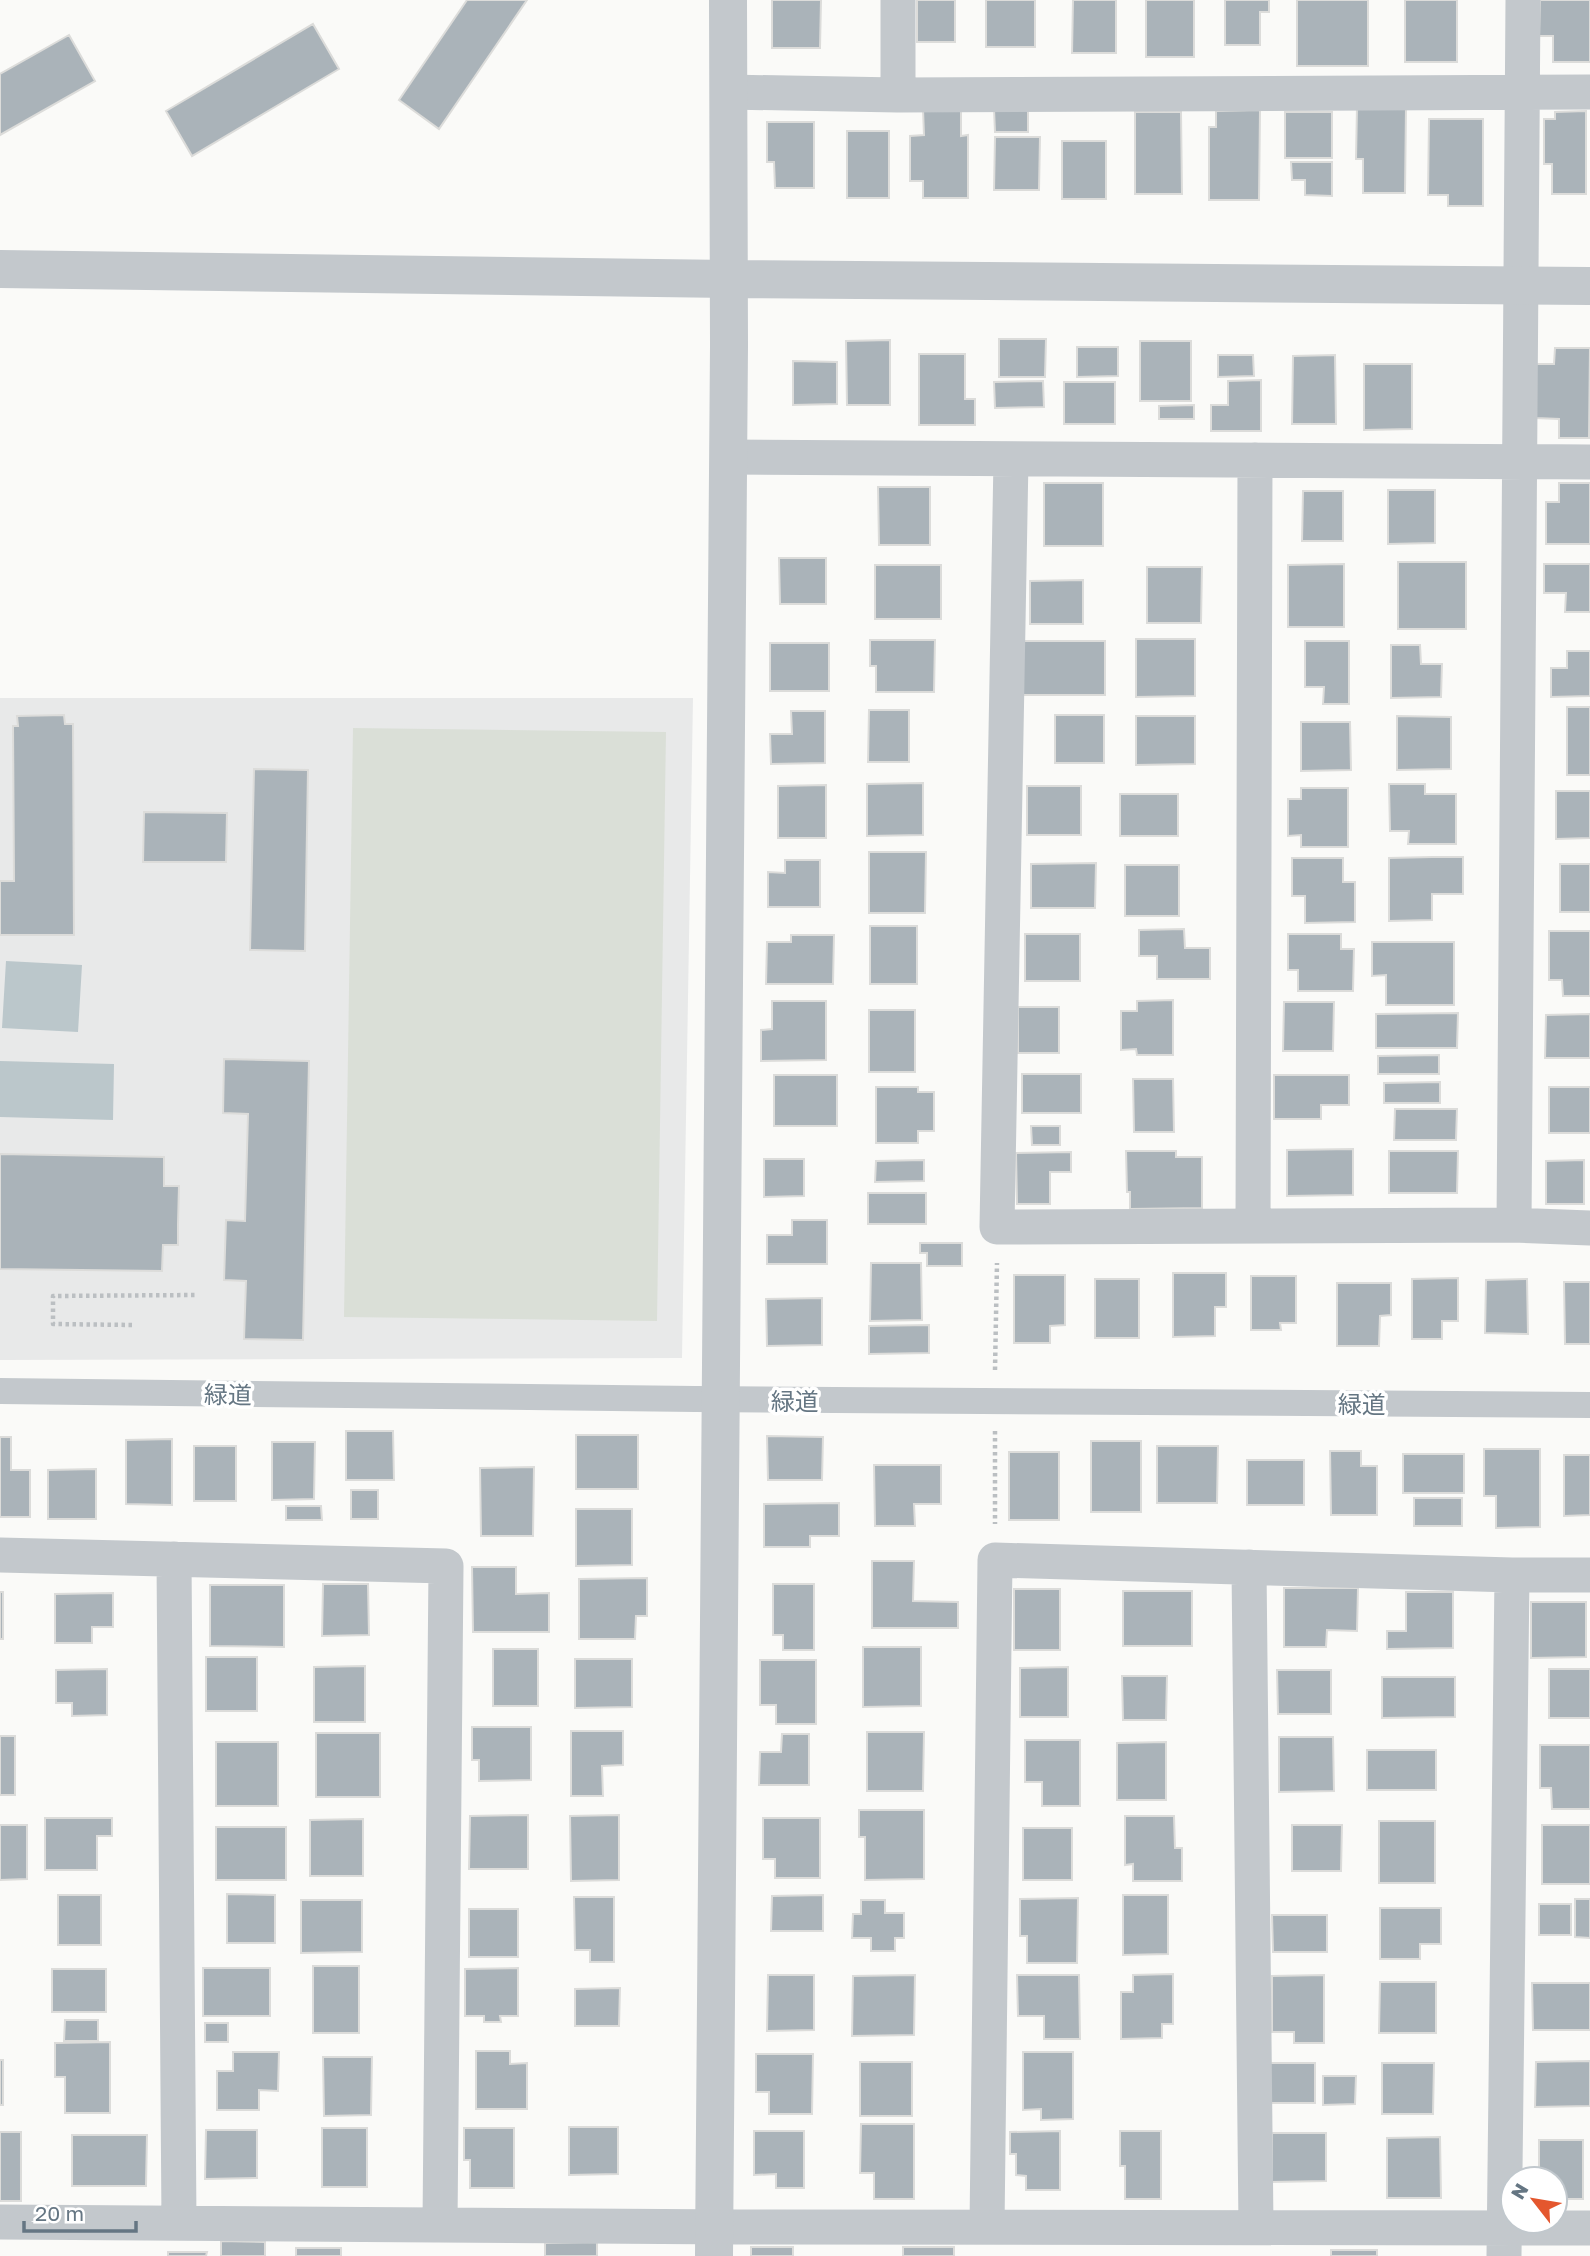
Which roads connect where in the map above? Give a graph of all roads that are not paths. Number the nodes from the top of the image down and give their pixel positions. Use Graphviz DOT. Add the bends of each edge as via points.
graph roads {
  1 [pos="728,0"];
  2 [pos="898,0"];
  3 [pos="1523,0"];
  4 [pos="728,92"];
  5 [pos="1522,92"];
  6 [pos="1590,93"];
  7 [pos="898,95"];
  8 [pos="0,269"];
  9 [pos="730,279"];
  10 [pos="1520,285"];
  11 [pos="1590,286"];
  12 [pos="728,457"];
  13 [pos="1011,459"];
  14 [pos="1255,460"];
  15 [pos="1519,461"];
  16 [pos="1590,462"];
  17 [pos="1514,1225"];
  18 [pos="1252,1226"];
  19 [pos="1590,1228"];
  20 [pos="0,1391"];
  21 [pos="721,1399"];
  22 [pos="1590,1405"];
  23 [pos="0,1555"];
  24 [pos="174,1559"];
  25 [pos="1249,1567"];
  26 [pos="1513,1575"];
  27 [pos="1590,1575"];
  28 [pos="0,2222"];
  29 [pos="179,2223"];
  30 [pos="440,2225"];
  31 [pos="987,2227"];
  32 [pos="1256,2227"];
  33 [pos="1590,2228"];
  34 [pos="714,2241"];
  35 [pos="1504,2241"];
  1 -- 4 [label="street"];
  2 -- 7 [label="street"];
  3 -- 5 [label="street"];
  4 -- 7 [label="street"];
  4 -- 9 [label="street"];
  5 -- 6 [label="street"];
  5 -- 7 [label="street"];
  5 -- 10 [label="street"];
  8 -- 9 [label="street"];
  9 -- 10 [label="street"];
  9 -- 12 [label="street"];
  10 -- 11 [label="street"];
  10 -- 15 [label="street"];
  12 -- 13 [label="street"];
  12 -- 21 [label="street"];
  13 -- 14 [label="street"];
  13 -- 18 [label="street" via="997,1227"];
  14 -- 15 [label="street"];
  14 -- 18 [label="street"];
  15 -- 16 [label="street"];
  15 -- 17 [label="street"];
  17 -- 18 [label="street"];
  17 -- 19 [label="street"];
  20 -- 21 [label="street, 緑道"];
  21 -- 22 [label="street, 緑道"];
  21 -- 34 [label="street"];
  23 -- 24 [label="street"];
  24 -- 29 [label="street"];
  24 -- 30 [label="street" via="446,1566"];
  25 -- 26 [label="street"];
  25 -- 31 [label="street" via="995,1560"];
  25 -- 32 [label="street"];
  26 -- 27 [label="street"];
  26 -- 35 [label="street"];
  28 -- 29 [label="street"];
  29 -- 30 [label="street"];
  30 -- 34 [label="street"];
  31 -- 32 [label="street"];
  31 -- 34 [label="street"];
  32 -- 35 [label="street"];
  33 -- 35 [label="street"];
}
